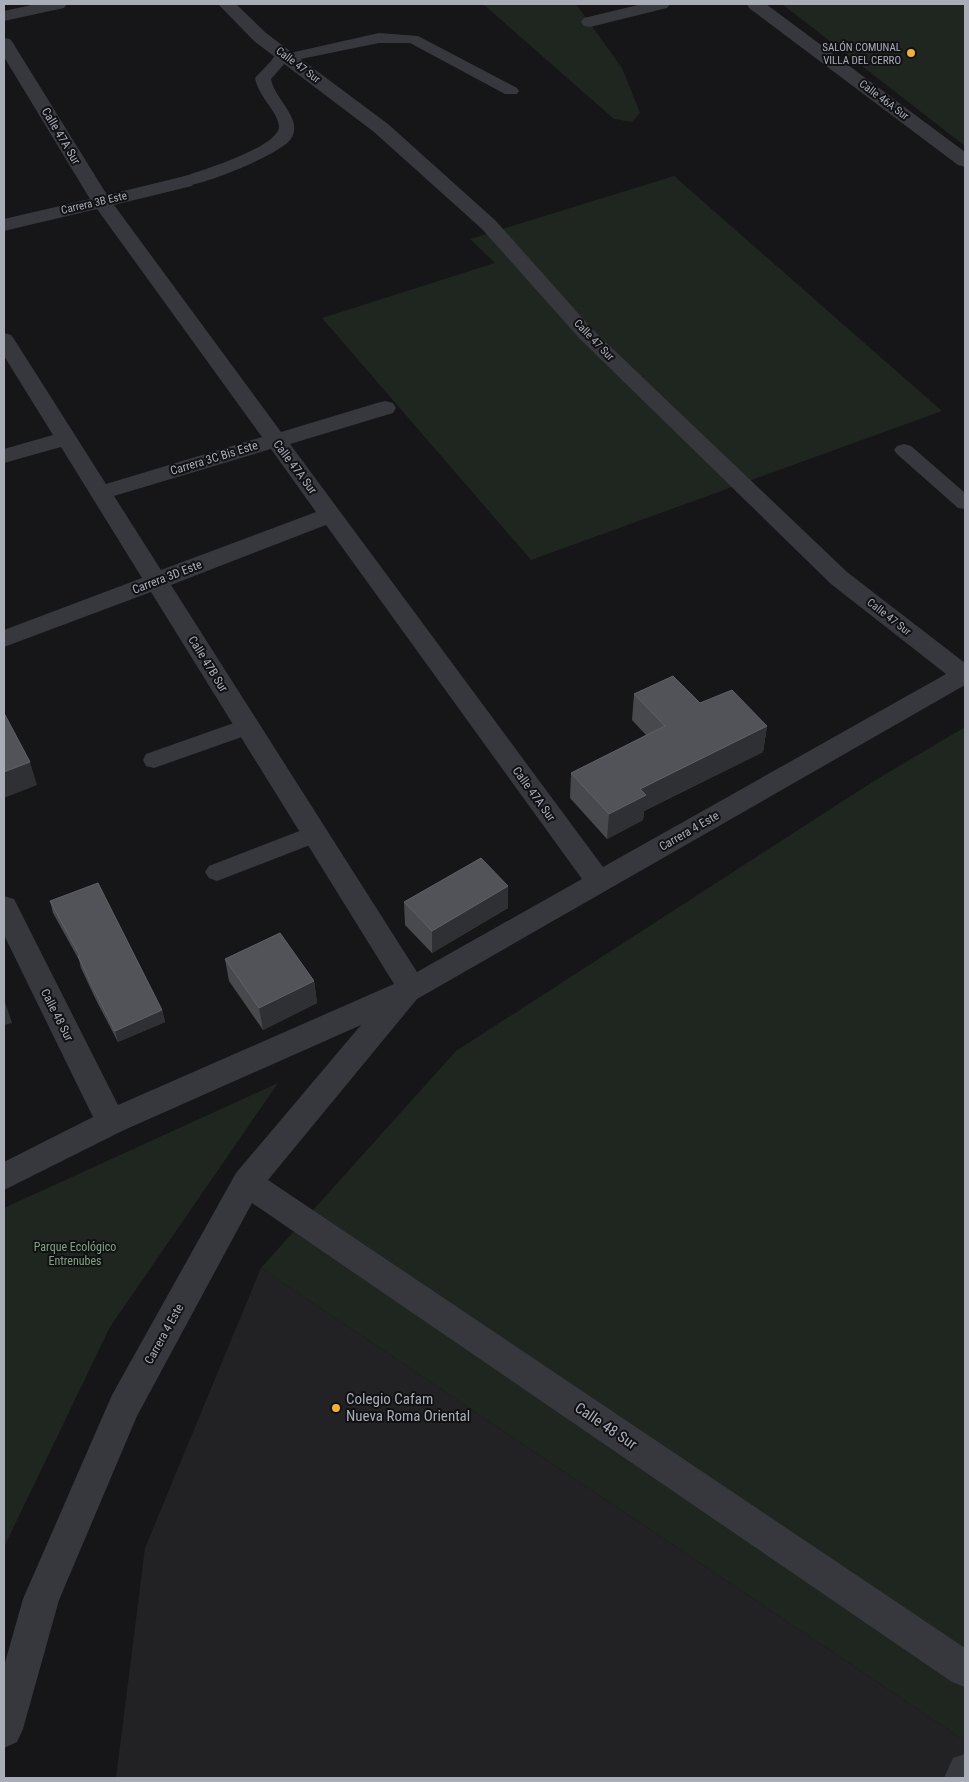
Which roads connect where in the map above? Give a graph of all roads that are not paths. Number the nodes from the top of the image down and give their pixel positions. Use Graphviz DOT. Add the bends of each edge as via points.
graph roads {
  1 [pos="58,4"];
  2 [pos="226,4"];
  3 [pos="662,4"];
  4 [pos="756,4"];
  5 [pos="4,16"];
  6 [pos="590,22"];
  7 [pos="4,42"];
  8 [pos="286,56"];
  9 [pos="511,92"];
  10 [pos="965,161"];
  11 [pos="185,182"];
  12 [pos="101,201"];
  13 [pos="4,225"];
  14 [pos="4,339"];
  15 [pos="385,408"];
  16 [pos="66,439"];
  17 [pos="274,440"];
  18 [pos="904,450"];
  19 [pos="4,456"];
  20 [pos="100,493"];
  21 [pos="965,503"];
  22 [pos="331,515"];
  23 [pos="157,581"];
  24 [pos="4,639"];
  25 [pos="964,674"];
  26 [pos="248,726"];
  27 [pos="154,760"];
  28 [pos="315,834"];
  29 [pos="217,872"];
  30 [pos="599,882"];
  31 [pos="4,907"];
  32 [pos="412,989"];
  33 [pos="111,1122"];
  34 [pos="4,1178"];
  35 [pos="246,1183"];
  36 [pos="965,1669"];
  37 [pos="4,1728"];
  38 [pos="965,1770"];
  39 [pos="960,1778"];
  1 -- 5 [label="street"];
  2 -- 8 [label="street, Calle 47 Sur" via="260,37"];
  3 -- 6 [label="street"];
  4 -- 10 [label="street, Calle 46A Sur"];
  7 -- 12 [label="street, Calle 47A Sur"];
  8 -- 9 [label="lane" via="379,38 413,39"];
  8 -- 11 [label="lane" via="263,78 265,89 285,118 285,136 273,146 224,169"];
  8 -- 25 [label="street, Calle 47 Sur" via="381,128 489,225 588,335 839,578"];
  11 -- 12 [label="street, Carrera 3B Este"];
  12 -- 13 [label="street, Carrera 3B Este"];
  12 -- 17 [label="street, Calle 47A Sur"];
  14 -- 16 [label="street, Calle 47B Sur"];
  15 -- 17 [label="street, Carrera 3C Bis Este"];
  16 -- 19 [label="street"];
  16 -- 20 [label="street, Calle 47B Sur"];
  17 -- 20 [label="street, Carrera 3C Bis Este"];
  17 -- 22 [label="street, Calle 47A Sur"];
  18 -- 21 [label="lane"];
  20 -- 23 [label="street, Calle 47B Sur"];
  22 -- 23 [label="street, Carrera 3D Este"];
  22 -- 30 [label="street, Calle 47A Sur"];
  23 -- 24 [label="street, Carrera 3D Este"];
  23 -- 26 [label="street, Calle 47B Sur"];
  25 -- 30 [label="street, Carrera 4 Este"];
  26 -- 27 [label="lane"];
  26 -- 28 [label="street, Calle 47B Sur"];
  28 -- 29 [label="lane"];
  28 -- 32 [label="street, Calle 47B Sur"];
  30 -- 32 [label="street, Carrera 4 Este"];
  31 -- 33 [label="street, Calle 48 Sur"];
  32 -- 33 [label="street, Carrera 4 Este"];
  32 -- 35 [label="street, Carrera 4 Este" via="361,1044"];
  33 -- 34 [label="street, Carrera 4 Este"];
  35 -- 36 [label="street, Calle 48 Sur"];
  35 -- 37 [label="street, Carrera 4 Este" via="124,1406 41,1599"];
  38 -- 39 [label="lane"];
}
